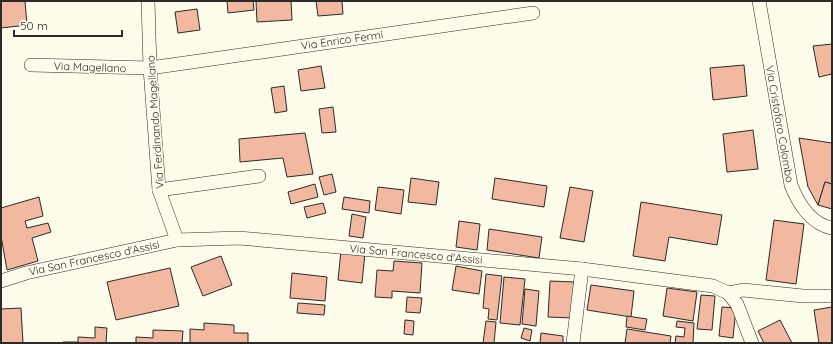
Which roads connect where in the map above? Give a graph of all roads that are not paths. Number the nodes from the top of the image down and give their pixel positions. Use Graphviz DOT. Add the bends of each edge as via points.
graph roads {
  1 [pos="148,1"];
  2 [pos="759,1"];
  3 [pos="533,12"];
  4 [pos="31,65"];
  5 [pos="150,68"];
  6 [pos="259,176"];
  7 [pos="159,190"];
  8 [pos="832,228"];
  9 [pos="177,240"];
  10 [pos="582,269"];
  11 [pos="1,281"];
  12 [pos="728,293"];
  13 [pos="832,296"];
  14 [pos="573,343"];
  15 [pos="752,343"];
  1 -- 5 [label="street, Via Ferdinando Magellano"];
  2 -- 8 [label="street, Via Cristoforo Colombo" via="791,185 805,211 816,221"];
  3 -- 5 [label="street, Via Enrico Fermi"];
  4 -- 5 [label="street, Via Magellano"];
  5 -- 7 [label="street, Via Ferdinando Magellano"];
  6 -- 7 [label="street"];
  7 -- 9 [label="street, Via Ferdinando Magellano"];
  9 -- 10 [label="street, Via San Francesco d'Assisi" via="239,238"];
  9 -- 11 [label="street, Via San Francesco d'Assisi" via="26,273"];
  10 -- 12 [label="street, Via San Francesco d'Assisi" via="713,286"];
  10 -- 14 [label="street"];
  12 -- 13 [label="street, Via San Francesco d'Assisi" via="743,290"];
  12 -- 15 [label="street" via="737,304"];
}
